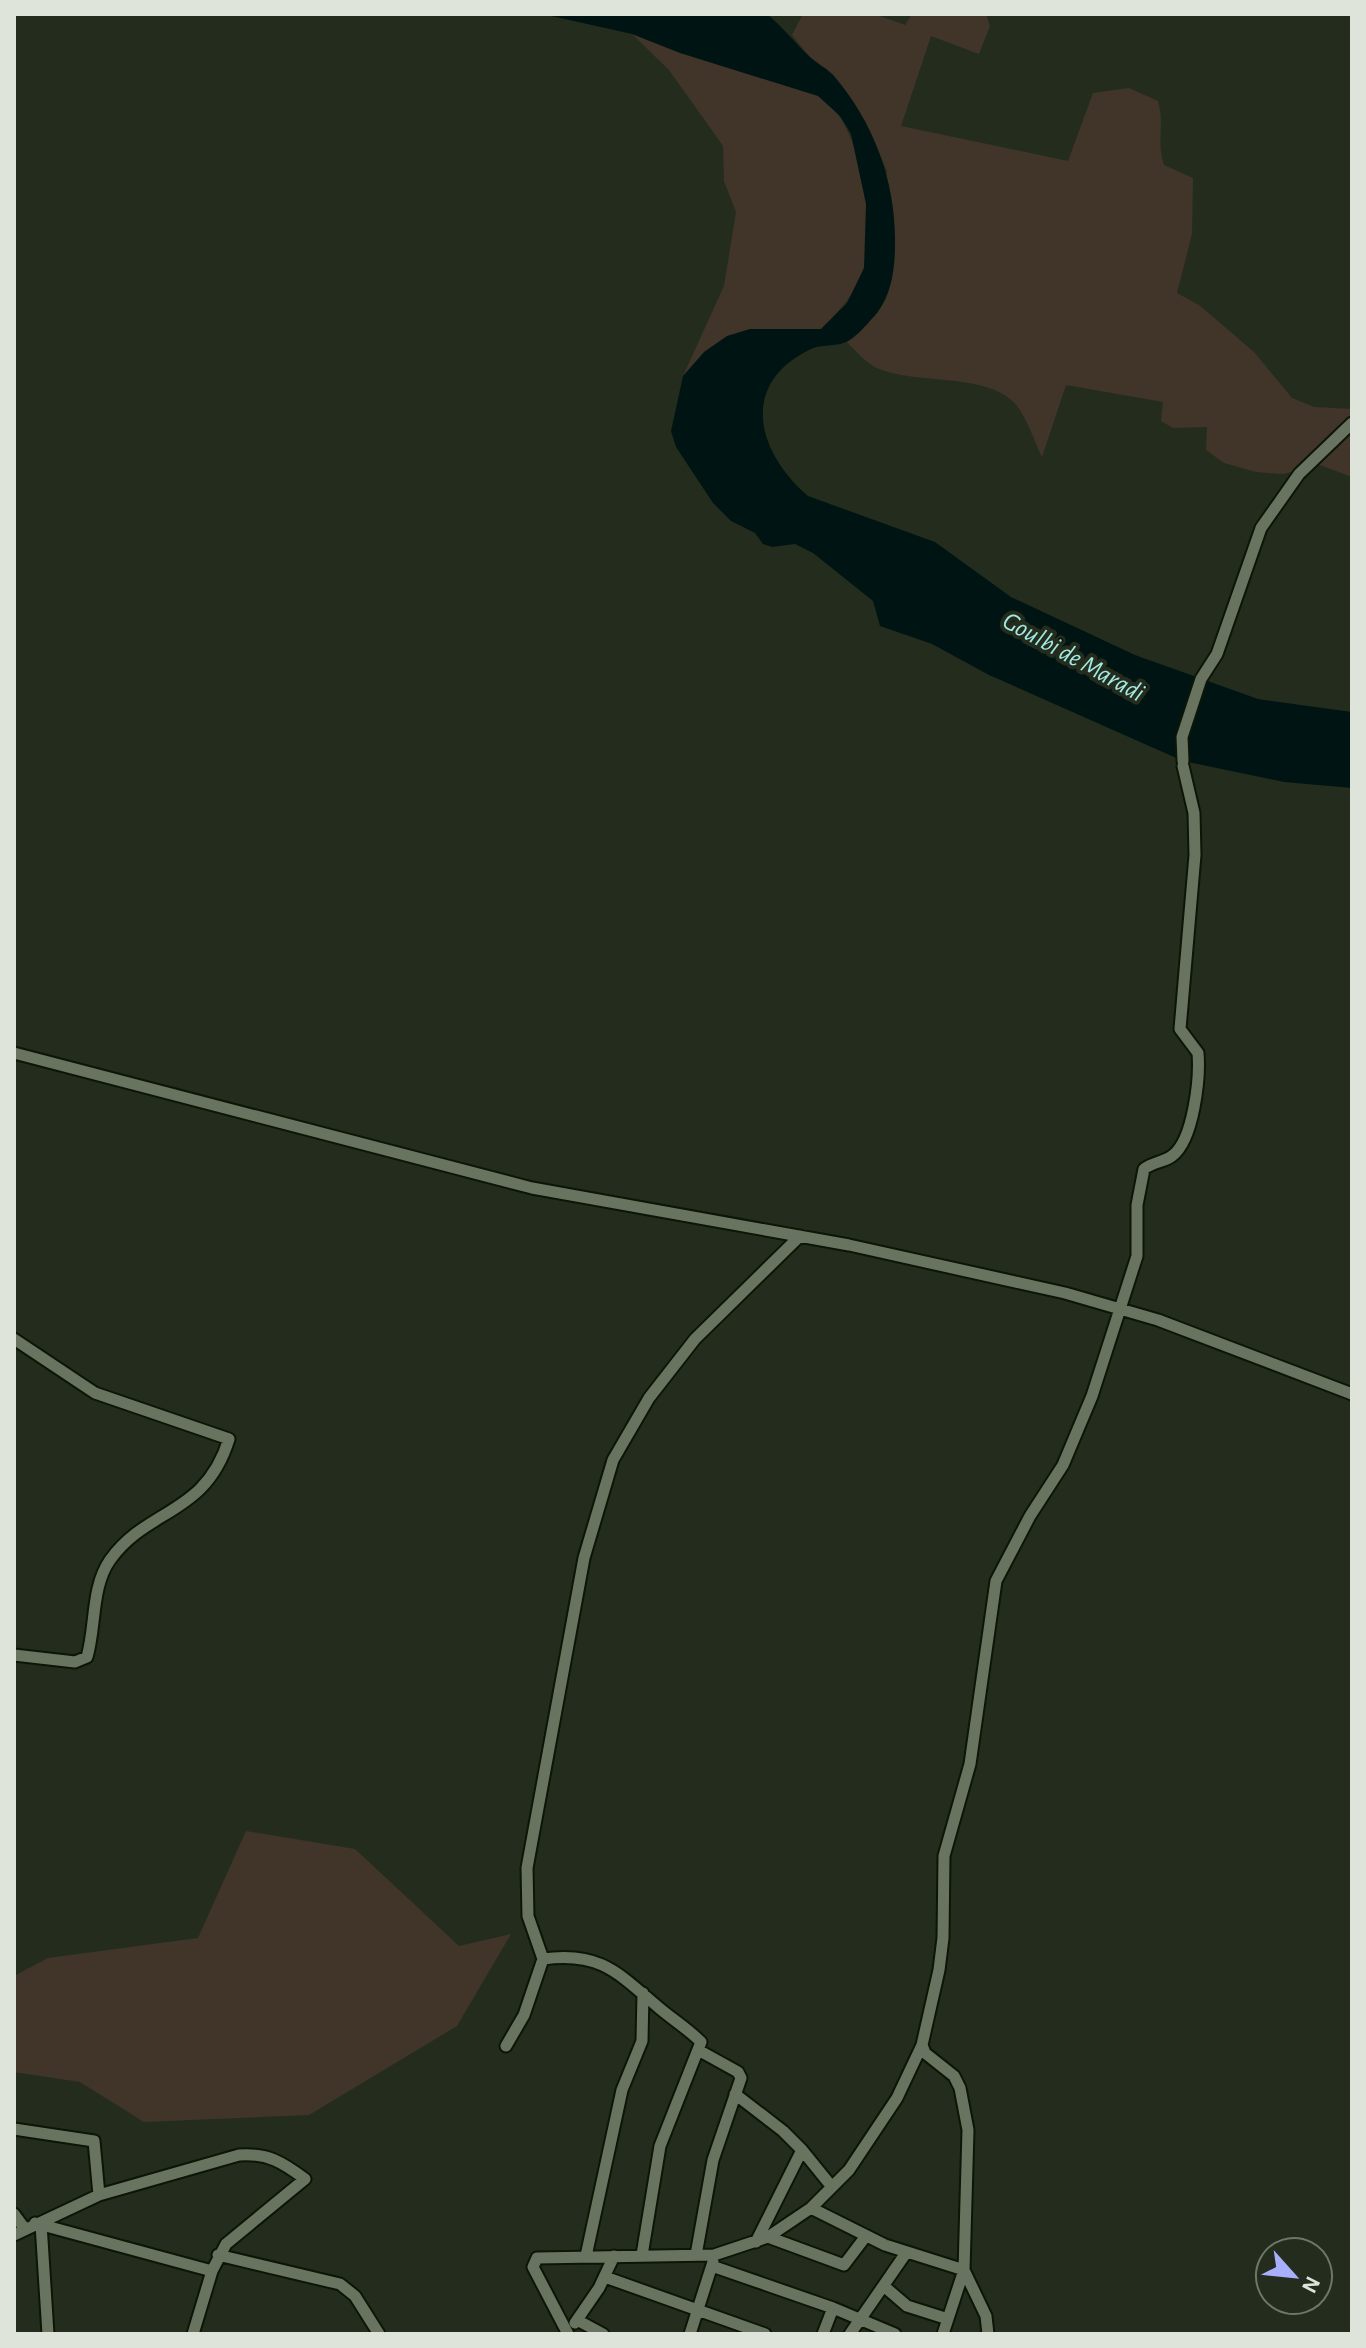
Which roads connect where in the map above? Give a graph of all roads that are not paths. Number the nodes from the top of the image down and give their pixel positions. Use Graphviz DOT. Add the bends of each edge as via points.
graph roads {
  1 [pos="1352,423"];
  2 [pos="14,1053"];
  3 [pos="800,1236"];
  4 [pos="1119,1307"];
  5 [pos="14,1339"];
  6 [pos="1352,1394"];
  7 [pos="14,1655"];
  8 [pos="543,1959"];
  9 [pos="643,1993"];
  10 [pos="922,2045"];
  11 [pos="506,2046"];
  12 [pos="700,2051"];
  13 [pos="735,2094"];
  14 [pos="14,2129"];
  15 [pos="802,2150"];
  16 [pos="832,2187"];
  17 [pos="99,2195"];
  18 [pos="811,2208"];
  19 [pos="14,2214"];
  20 [pos="29,2228"];
  21 [pos="866,2236"];
  22 [pos="768,2237"];
  23 [pos="756,2242"];
  24 [pos="906,2253"];
  25 [pos="218,2255"];
  26 [pos="642,2255"];
  27 [pos="696,2255"];
  28 [pos="586,2256"];
  29 [pos="614,2256"];
  30 [pos="713,2260"];
  31 [pos="964,2270"];
  32 [pos="212,2271"];
  33 [pos="605,2277"];
  34 [pos="885,2287"];
  35 [pos="833,2308"];
  36 [pos="698,2311"];
  37 [pos="860,2319"];
  38 [pos="948,2319"];
  39 [pos="577,2320"];
  40 [pos="48,2334"];
  41 [pos="193,2334"];
  42 [pos="379,2334"];
  43 [pos="568,2334"];
  44 [pos="603,2334"];
  45 [pos="690,2334"];
  46 [pos="765,2334"];
  47 [pos="823,2334"];
  48 [pos="850,2334"];
  49 [pos="895,2334"];
  50 [pos="943,2334"];
  51 [pos="988,2334"];
  1 -- 4 [label="street" via="1299,474 1261,528 1182,737 1195,855 1180,1029 1198,1053 1197,1091 1180,1147 1173,1156 1144,1169 1137,1205 1137,1256"];
  2 -- 3 [label="street" via="532,1188"];
  3 -- 4 [label="street" via="982,1272"];
  3 -- 8 [label="street" via="695,1339 649,1398 613,1460 582,1568 527,1868 526,1905"];
  4 -- 6 [label="street"];
  4 -- 10 [label="street" via="1078,1435 996,1581 970,1764 944,1856 943,1938"];
  5 -- 7 [label="street" via="95,1393 229,1439 205,1487 126,1542 110,1560 101,1579 87,1657 75,1662"];
  8 -- 9 [label="street" via="593,1960 619,1972"];
  8 -- 11 [label="street" via="524,2015"];
  9 -- 12 [label="street" via="699,2040"];
  9 -- 28 [label="street" via="642,2041 622,2090"];
  10 -- 16 [label="street" via="882,2123"];
  10 -- 31 [label="street" via="954,2076 968,2130"];
  12 -- 13 [label="street" via="740,2073"];
  12 -- 26 [label="street" via="677,2095 660,2146"];
  13 -- 15 [label="street"];
  13 -- 27 [label="street" via="713,2160"];
  14 -- 17 [label="street" via="94,2141"];
  15 -- 16 [label="street"];
  15 -- 23 [label="street"];
  16 -- 18 [label="street"];
  17 -- 20 [label="street"];
  17 -- 25 [label="street" via="260,2153 275,2157 305,2179 233,2236"];
  18 -- 21 [label="street"];
  18 -- 22 [label="street"];
  19 -- 20 [label="street"];
  20 -- 32 [label="street"];
  20 -- 40 [label="street"];
  21 -- 22 [label="street" via="844,2265"];
  21 -- 24 [label="street"];
  22 -- 23 [label="street"];
  23 -- 30 [label="street"];
  24 -- 31 [label="street"];
  24 -- 34 [label="street"];
  25 -- 32 [label="street"];
  25 -- 42 [label="street" via="340,2284 355,2296"];
  26 -- 27 [label="street"];
  26 -- 29 [label="street"];
  27 -- 30 [label="street"];
  28 -- 29 [label="street"];
  28 -- 43 [label="street" via="543,2256 533,2264"];
  29 -- 33 [label="street"];
  30 -- 35 [label="street"];
  30 -- 36 [label="street"];
  31 -- 38 [label="street"];
  31 -- 51 [label="street" via="986,2316"];
  32 -- 41 [label="street"];
  33 -- 36 [label="street"];
  33 -- 39 [label="street"];
  34 -- 37 [label="street"];
  34 -- 38 [label="street" via="918,2312"];
  35 -- 37 [label="street"];
  35 -- 47 [label="street"];
  36 -- 45 [label="street"];
  36 -- 46 [label="street"];
  37 -- 48 [label="street"];
  37 -- 49 [label="street"];
  38 -- 50 [label="street"];
  39 -- 43 [label="street"];
  39 -- 44 [label="street"];
}
